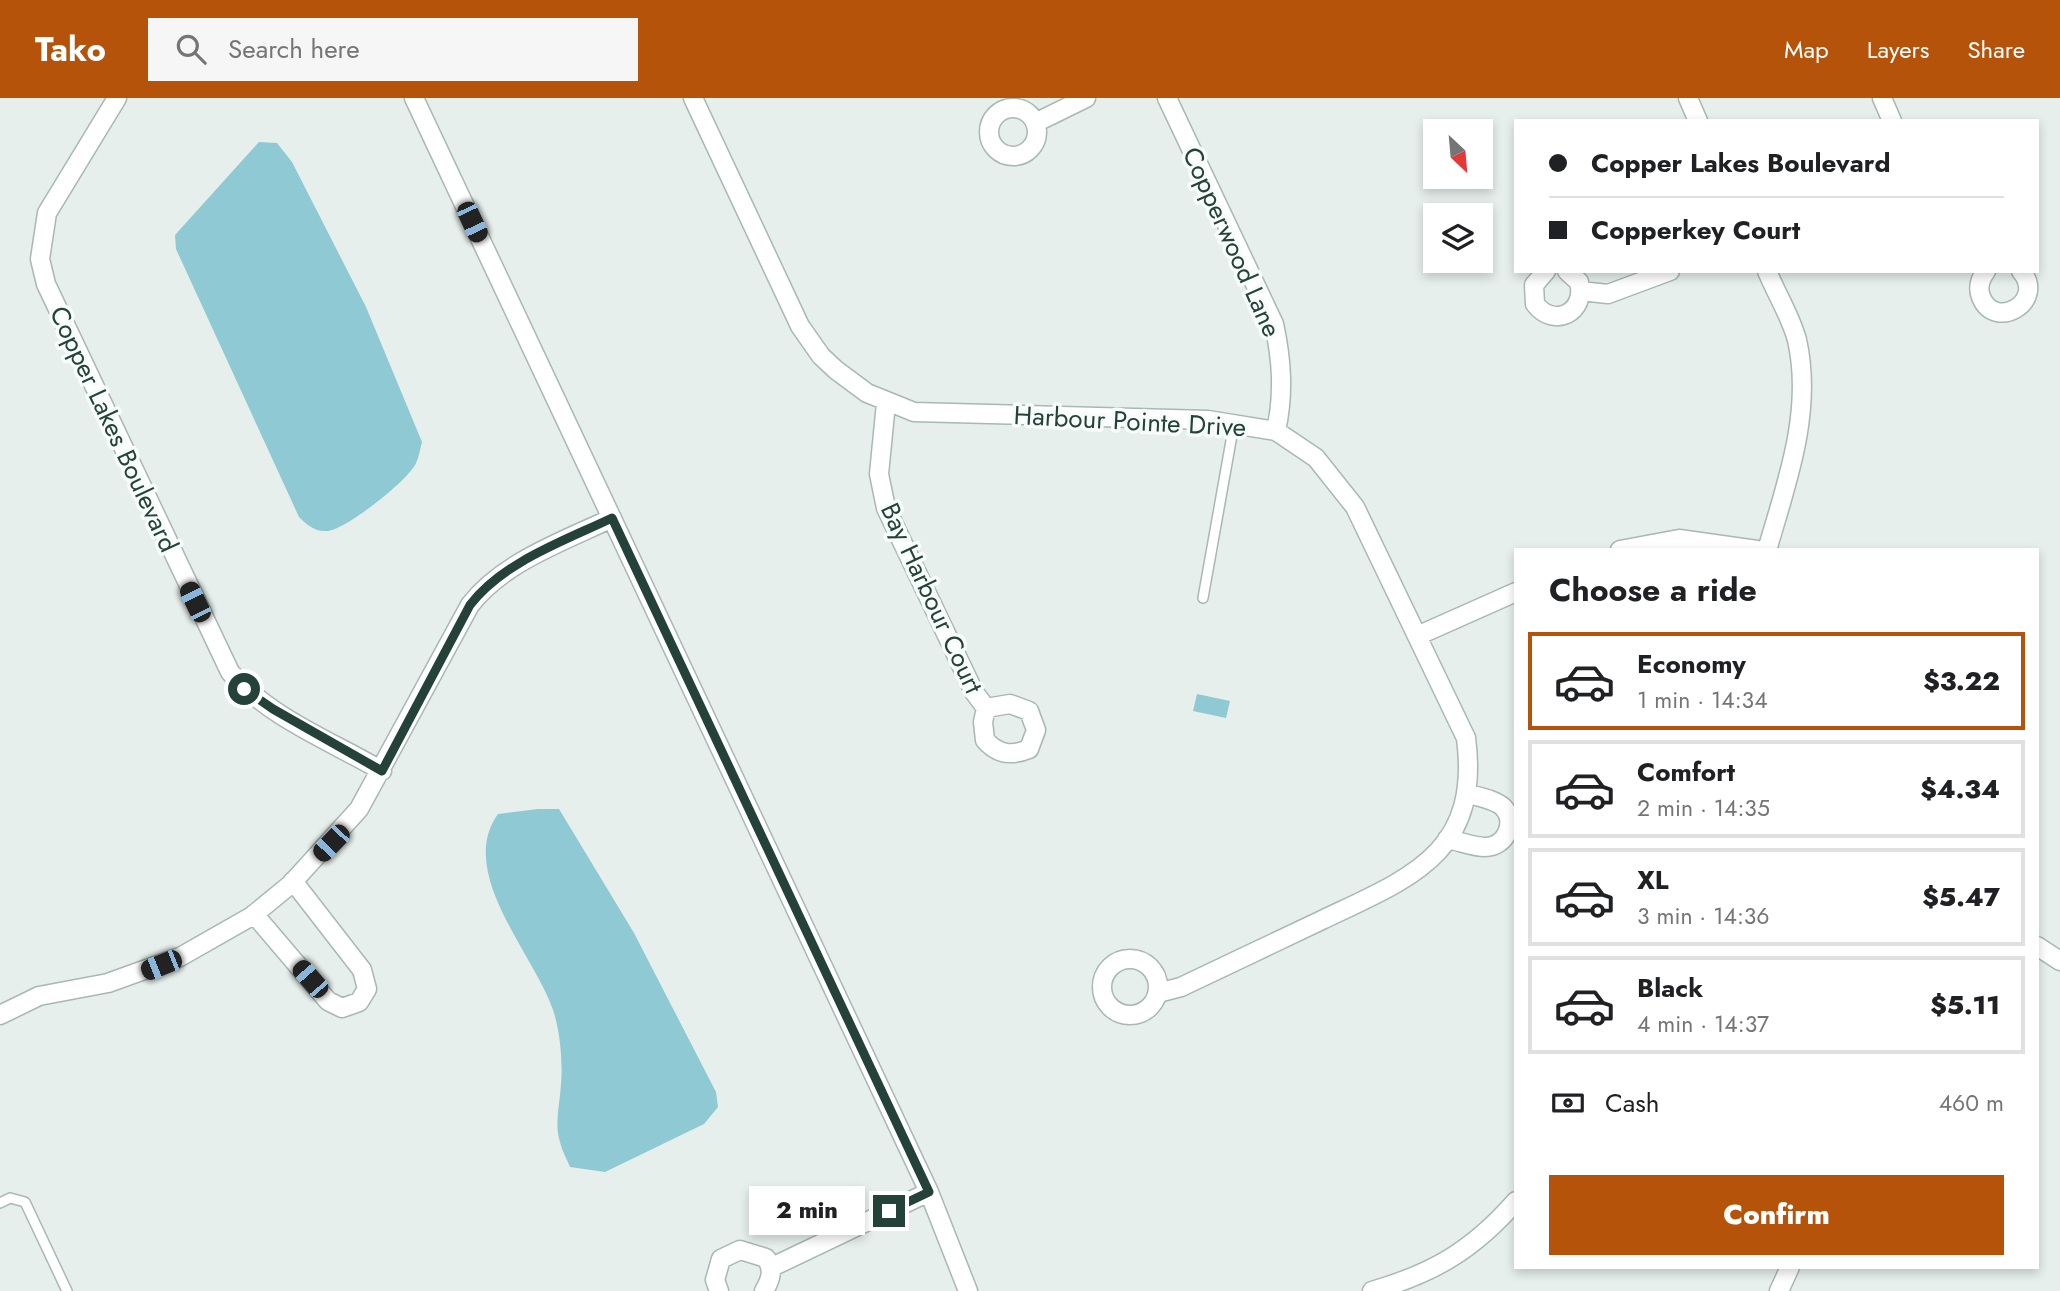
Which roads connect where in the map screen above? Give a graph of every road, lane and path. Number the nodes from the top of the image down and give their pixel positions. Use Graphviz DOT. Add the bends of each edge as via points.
graph roads {
  1 [pos="117,98"];
  2 [pos="414,98"];
  3 [pos="693,98"];
  4 [pos="1086,98"];
  5 [pos="1167,98"];
  6 [pos="1688,98"];
  7 [pos="1881,98"];
  8 [pos="1697,119"];
  9 [pos="1891,119"];
  10 [pos="1035,123"];
  11 [pos="1543,273"];
  12 [pos="1569,273"];
  13 [pos="1665,273"];
  14 [pos="1768,273"];
  15 [pos="2022,273"];
  16 [pos="1977,275"];
  17 [pos="1581,291"];
  18 [pos="886,403"];
  19 [pos="1234,422"];
  20 [pos="1276,431"];
  21 [pos="612,518"];
  22 [pos="1631,548"];
  23 [pos="1743,548"];
  24 [pos="1768,548"];
  25 [pos="1514,593"];
  26 [pos="1203,598"];
  27 [pos="1417,636"];
  28 [pos="986,708"];
  29 [pos="382,771"];
  30 [pos="1466,793"];
  31 [pos="1447,839"];
  32 [pos="293,881"];
  33 [pos="254,914"];
  34 [pos="2039,947"];
  35 [pos="2060,961"];
  36 [pos="1158,993"];
  37 [pos="0,1015"];
  38 [pos="929,1192"];
  39 [pos="0,1203"];
  40 [pos="1514,1203"];
  41 [pos="772,1267"];
  42 [pos="1789,1269"];
  43 [pos="67,1291"];
  44 [pos="719,1291"];
  45 [pos="764,1291"];
  46 [pos="968,1291"];
  47 [pos="1372,1291"];
  48 [pos="1779,1291"];
  1 -- 29 [label="street, Copper Lakes Boulevard" via="47,213 40,259 46,284 230,672 244,689 273,709"];
  2 -- 21 [label="street"];
  3 -- 18 [label="street, Harbour Pointe Drive" via="800,326 836,370"];
  4 -- 10 [label="street"];
  5 -- 20 [label="street, Copperwood Lane" via="1274,324 1282,360"];
  6 -- 8 [label="street"];
  7 -- 9 [label="street"];
  11 -- 17 [label="street" via="1532,295 1549,316 1559,317 1575,309"];
  12 -- 17 [label="street"];
  13 -- 17 [label="street" via="1608,294"];
  14 -- 24 [label="street" via="1796,339 1800,423"];
  15 -- 16 [label="street" via="2028,295 2023,304 2007,313 1988,308"];
  18 -- 19 [label="street, Harbour Pointe Drive" via="914,412"];
  18 -- 28 [label="street, Bay Harbour Court" via="879,474 886,508 974,692"];
  19 -- 20 [label="street, Harbour Pointe Drive"];
  19 -- 26 [label="lane"];
  20 -- 27 [label="street, Harbour Pointe Drive" via="1317,458 1355,507"];
  21 -- 29 [label="street" via="485,585"];
  21 -- 38 [label="street"];
  22 -- 23 [label="street" via="1679,539"];
  25 -- 27 [label="street"];
  27 -- 30 [label="street, Harbour Pointe Drive" via="1466,738"];
  29 -- 32 [label="street" via="359,809"];
  30 -- 31 [label="street, Harbour Pointe Drive"];
  30 -- 31 [label="street" via="1504,808 1508,832 1501,842 1486,847"];
  31 -- 36 [label="street, Harbour Pointe Drive" via="1416,873 1393,886 1181,987"];
  32 -- 33 [label="street"];
  32 -- 33 [label="street" via="362,970 367,989 359,1002 342,1008 328,1001"];
  33 -- 37 [label="street" via="155,967 108,983 39,996"];
  34 -- 35 [label="street"];
  38 -- 41 [label="street"];
  38 -- 46 [label="street"];
  39 -- 43 [label="lane" via="10,1198 25,1202"];
  40 -- 47 [label="street" via="1466,1250 1417,1276"];
  41 -- 44 [label="street" via="766,1258 740,1250 721,1259 715,1280"];
  41 -- 45 [label="street"];
  42 -- 48 [label="street"];
}
